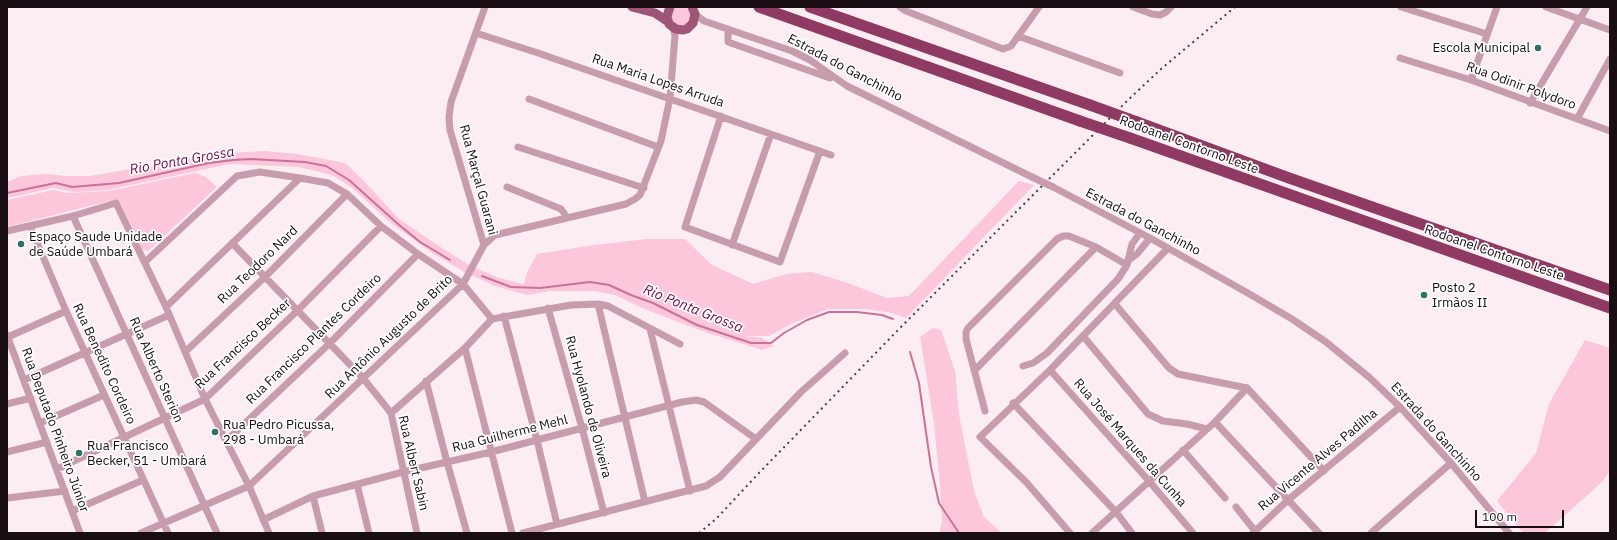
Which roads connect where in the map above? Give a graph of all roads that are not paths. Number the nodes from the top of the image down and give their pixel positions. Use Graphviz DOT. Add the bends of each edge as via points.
graph roads {
  1 [pos="485,7"];
  2 [pos="632,7"];
  3 [pos="653,7"];
  4 [pos="759,7"];
  5 [pos="810,7"];
  6 [pos="900,7"];
  7 [pos="1039,7"];
  8 [pos="1134,7"];
  9 [pos="1171,7"];
  10 [pos="1497,7"];
  11 [pos="1546,7"];
  12 [pos="1587,7"];
  13 [pos="669,8"];
  14 [pos="1401,8"];
  15 [pos="694,15"];
  16 [pos="1581,20"];
  17 [pos="667,21"];
  18 [pos="728,29"];
  19 [pos="1610,30"];
  20 [pos="675,31"];
  21 [pos="476,33"];
  22 [pos="1487,34"];
  23 [pos="1018,36"];
  24 [pos="1400,58"];
  25 [pos="1610,59"];
  26 [pos="1120,73"];
  27 [pos="837,80"];
  28 [pos="1471,80"];
  29 [pos="670,98"];
  30 [pos="529,99"];
  31 [pos="1530,103"];
  32 [pos="721,116"];
  33 [pos="1577,119"];
  34 [pos="1610,131"];
  35 [pos="771,134"];
  36 [pos="518,147"];
  37 [pos="658,148"];
  38 [pos="820,151"];
  39 [pos="831,155"];
  40 [pos="300,178"];
  41 [pos="507,188"];
  42 [pos="644,188"];
  43 [pos="347,194"];
  44 [pos="73,216"];
  45 [pos="566,217"];
  46 [pos="30,226"];
  47 [pos="381,226"];
  48 [pos="7,232"];
  49 [pos="1140,233"];
  50 [pos="1150,238"];
  51 [pos="232,243"];
  52 [pos="484,245"];
  53 [pos="732,245"];
  54 [pos="1096,248"];
  55 [pos="1168,248"];
  56 [pos="1130,250"];
  57 [pos="418,254"];
  58 [pos="1137,254"];
  59 [pos="145,262"];
  60 [pos="1128,263"];
  61 [pos="264,277"];
  62 [pos="463,284"];
  63 [pos="1610,290"];
  64 [pos="598,304"];
  65 [pos="1115,304"];
  66 [pos="166,307"];
  67 [pos="548,308"];
  68 [pos="1610,308"];
  69 [pos="66,311"];
  70 [pos="297,311"];
  71 [pos="170,315"];
  72 [pos="504,316"];
  73 [pos="492,319"];
  74 [pos="650,329"];
  75 [pos="127,334"];
  76 [pos="7,336"];
  77 [pos="1083,336"];
  78 [pos="329,344"];
  79 [pos="680,344"];
  80 [pos="465,348"];
  81 [pos="84,352"];
  82 [pos="185,352"];
  83 [pos="845,353"];
  84 [pos="11,356"];
  85 [pos="1023,366"];
  86 [pos="975,370"];
  87 [pos="1050,370"];
  88 [pos="363,378"];
  89 [pos="24,380"];
  90 [pos="426,381"];
  91 [pos="1247,388"];
  92 [pos="104,395"];
  93 [pos="31,398"];
  94 [pos="205,399"];
  95 [pos="1014,403"];
  96 [pos="7,404"];
  97 [pos="670,405"];
  98 [pos="1400,407"];
  99 [pos="985,411"];
  100 [pos="391,413"];
  101 [pos="164,417"];
  102 [pos="625,417"];
  103 [pos="1215,422"];
  104 [pos="40,423"];
  105 [pos="582,428"];
  106 [pos="1207,429"];
  107 [pos="125,437"];
  108 [pos="756,439"];
  109 [pos="537,440"];
  110 [pos="226,441"];
  111 [pos="47,442"];
  112 [pos="1184,450"];
  113 [pos="7,452"];
  114 [pos="491,452"];
  115 [pos="446,462"];
  116 [pos="1450,463"];
  117 [pos="57,469"];
  118 [pos="1324,471"];
  119 [pos="403,472"];
  120 [pos="142,480"];
  121 [pos="1150,481"];
  122 [pos="357,484"];
  123 [pos="249,486"];
  124 [pos="65,491"];
  125 [pos="690,491"];
  126 [pos="313,496"];
  127 [pos="7,498"];
  128 [pos="1225,498"];
  129 [pos="1288,500"];
  130 [pos="645,502"];
  131 [pos="204,506"];
  132 [pos="1236,507"];
  133 [pos="72,511"];
  134 [pos="1116,512"];
  135 [pos="604,513"];
  136 [pos="263,520"];
  137 [pos="163,524"];
  138 [pos="557,524"];
  139 [pos="1376,531"];
  140 [pos="1254,532"];
  141 [pos="80,533"];
  142 [pos="141,533"];
  143 [pos="168,533"];
  144 [pos="217,533"];
  145 [pos="269,533"];
  146 [pos="322,533"];
  147 [pos="369,533"];
  148 [pos="417,533"];
  149 [pos="467,533"];
  150 [pos="512,533"];
  151 [pos="523,533"];
  152 [pos="1070,533"];
  153 [pos="1092,533"];
  154 [pos="1132,533"];
  155 [pos="1193,533"];
  156 [pos="1319,533"];
  157 [pos="1509,533"];
  1 -- 21 [label="street, Rua Marçal Guarani"];
  2 -- 17 [label="main road" via="659,14"];
  3 -- 13 [label="main road"];
  4 -- 68 [label="highway, Rodoanel Contorno Leste, bridge"];
  5 -- 63 [label="highway, Rodoanel Contorno Leste, bridge"];
  6 -- 23 [label="street" via="1003,49 1011,46"];
  7 -- 23 [label="street"];
  8 -- 9 [label="street" via="1152,14 1166,12"];
  10 -- 22 [label="street"];
  11 -- 16 [label="street"];
  12 -- 16 [label="street"];
  13 -- 17 [label="main road"];
  14 -- 22 [label="street"];
  15 -- 18 [label="street, Estrada do Ganchinho"];
  15 -- 20 [label="main road" via="687,29"];
  16 -- 19 [label="street"];
  16 -- 31 [label="street"];
  17 -- 20 [label="main road"];
  18 -- 27 [label="street, Estrada do Ganchinho" via="792,51 810,60"];
  18 -- 27 [label="street" via="728,42"];
  20 -- 29 [label="street, Rua Antônio Augusto de Brito"];
  21 -- 29 [label="street, Rua Maria Lopes Arruda"];
  21 -- 52 [label="street, Rua Marçal Guarani" via="450,102 449,117 450,130"];
  22 -- 28 [label="street"];
  23 -- 26 [label="street"];
  24 -- 28 [label="street, Rua Odinir Polydoro"];
  25 -- 33 [label="street"];
  27 -- 49 [label="street, Estrada do Ganchinho, bridge"];
  28 -- 31 [label="street, Rua Odinir Polydoro"];
  29 -- 32 [label="street, Rua Maria Lopes Arruda"];
  29 -- 37 [label="street, Rua Antônio Augusto de Brito"];
  30 -- 37 [label="street"];
  31 -- 33 [label="street, Rua Odinir Polydoro"];
  32 -- 35 [label="street, Rua Maria Lopes Arruda"];
  32 -- 53 [label="street" via="685,227"];
  33 -- 34 [label="street, Rua Odinir Polydoro"];
  35 -- 38 [label="street, Rua Maria Lopes Arruda"];
  35 -- 53 [label="street"];
  36 -- 42 [label="street"];
  37 -- 42 [label="street, Rua Antônio Augusto de Brito"];
  38 -- 39 [label="street, Rua Maria Lopes Arruda"];
  38 -- 53 [label="street" via="780,262"];
  40 -- 43 [label="street" via="328,183"];
  40 -- 51 [label="street"];
  40 -- 59 [label="street" via="260,172 237,176"];
  41 -- 45 [label="street" via="561,209"];
  42 -- 45 [label="street, Rua Antônio Augusto de Brito" via="635,199 626,204"];
  43 -- 47 [label="street"];
  43 -- 61 [label="street, Rua Teodoro Nard"];
  44 -- 46 [label="street"];
  44 -- 59 [label="street" via="116,203"];
  44 -- 75 [label="street, Rua Alberto Sterion"];
  45 -- 52 [label="street, Rua Antônio Augusto de Brito" via="495,235"];
  46 -- 48 [label="street"];
  46 -- 69 [label="street, Rua Benedito Cordeiro"];
  47 -- 57 [label="street"];
  47 -- 70 [label="street, Rua Francisco Becker"];
  49 -- 50 [label="street, Estrada do Ganchinho"];
  49 -- 56 [label="street"];
  50 -- 55 [label="street, Estrada do Ganchinho"];
  50 -- 58 [label="street"];
  51 -- 61 [label="street, Rua Albert Sabin"];
  51 -- 66 [label="street"];
  52 -- 62 [label="street, Rua Antônio Augusto de Brito"];
  54 -- 60 [label="street"];
  54 -- 86 [label="street"];
  54 -- 86 [label="street" via="1069,236 1057,239 968,328 966,339"];
  55 -- 65 [label="street"];
  55 -- 98 [label="street, Estrada do Ganchinho" via="1312,332 1341,354"];
  56 -- 58 [label="street" via="1136,251"];
  56 -- 60 [label="street"];
  57 -- 62 [label="street"];
  57 -- 78 [label="street, Rua Francisco Plantes Cordeiro"];
  58 -- 60 [label="street"];
  59 -- 66 [label="street"];
  60 -- 85 [label="street" via="1118,279 1046,353 1033,363"];
  61 -- 70 [label="street, Rua Albert Sabin"];
  61 -- 82 [label="street, Rua Teodoro Nard"];
  62 -- 73 [label="street"];
  62 -- 88 [label="street, Rua Antônio Augusto de Brito"];
  64 -- 67 [label="street"];
  64 -- 74 [label="street" via="608,306"];
  64 -- 102 [label="street"];
  65 -- 77 [label="street"];
  65 -- 91 [label="street" via="1169,368 1178,374"];
  66 -- 71 [label="street"];
  67 -- 72 [label="street"];
  67 -- 105 [label="street, Rua Hyolando de Oliveira"];
  69 -- 76 [label="street"];
  69 -- 81 [label="street, Rua Benedito Cordeiro"];
  70 -- 78 [label="street, Rua Albert Sabin"];
  70 -- 94 [label="street, Rua Francisco Becker"];
  71 -- 75 [label="street"];
  71 -- 82 [label="street"];
  72 -- 73 [label="street"];
  72 -- 109 [label="street"];
  73 -- 80 [label="street"];
  74 -- 79 [label="street"];
  74 -- 97 [label="street"];
  75 -- 81 [label="street"];
  75 -- 101 [label="street, Rua Alberto Sterion"];
  76 -- 84 [label="street, Rua Deputado Pinheiro Júnior"];
  77 -- 87 [label="street"];
  77 -- 106 [label="street" via="1148,414 1163,421"];
  78 -- 88 [label="street, Rua Albert Sabin"];
  78 -- 110 [label="street, Rua Francisco Plantes Cordeiro"];
  80 -- 90 [label="street"];
  80 -- 114 [label="street"];
  81 -- 89 [label="street"];
  81 -- 92 [label="street, Rua Benedito Cordeiro"];
  82 -- 94 [label="street"];
  83 -- 108 [label="street" via="801,392"];
  84 -- 89 [label="street, Rua Deputado Pinheiro Júnior"];
  86 -- 99 [label="street"];
  87 -- 95 [label="street"];
  87 -- 121 [label="street, Rua José Marques da Cunha"];
  88 -- 100 [label="street, Rua Albert Sabin"];
  88 -- 123 [label="street, Rua Antônio Augusto de Brito"];
  89 -- 93 [label="street, Rua Deputado Pinheiro Júnior"];
  90 -- 100 [label="street"];
  90 -- 115 [label="street"];
  91 -- 103 [label="street"];
  91 -- 118 [label="street"];
  92 -- 104 [label="street"];
  92 -- 107 [label="street, Rua Benedito Cordeiro"];
  93 -- 96 [label="street"];
  93 -- 104 [label="street, Rua Deputado Pinheiro Júnior"];
  94 -- 101 [label="street, Rua Francisco Becker"];
  94 -- 110 [label="street"];
  95 -- 134 [label="street"];
  95 -- 152 [label="street" via="980,437 1027,483"];
  97 -- 102 [label="street, Rua Guilherme Mehl"];
  97 -- 108 [label="street, Rua Guilherme Mehl" via="700,400"];
  97 -- 125 [label="street"];
  98 -- 116 [label="street, Estrada do Ganchinho"];
  98 -- 118 [label="street, Rua Vicente Alves Padilha"];
  100 -- 119 [label="street, Rua Albert Sabin"];
  101 -- 107 [label="street, Rua Francisco Becker"];
  101 -- 131 [label="street, Rua Alberto Sterion"];
  102 -- 105 [label="street, Rua Guilherme Mehl"];
  102 -- 130 [label="street"];
  103 -- 106 [label="street"];
  103 -- 129 [label="street"];
  104 -- 111 [label="street, Rua Deputado Pinheiro Júnior"];
  105 -- 109 [label="street, Rua Guilherme Mehl"];
  105 -- 135 [label="street, Rua Hyolando de Oliveira"];
  106 -- 112 [label="street"];
  107 -- 117 [label="street, Rua Francisco Becker"];
  107 -- 120 [label="street, Rua Benedito Cordeiro"];
  108 -- 125 [label="street" via="720,477 706,486"];
  109 -- 114 [label="street, Rua Guilherme Mehl"];
  109 -- 138 [label="street"];
  110 -- 123 [label="street"];
  111 -- 113 [label="street"];
  111 -- 117 [label="street, Rua Deputado Pinheiro Júnior"];
  112 -- 121 [label="street"];
  112 -- 128 [label="street"];
  114 -- 115 [label="street, Rua Guilherme Mehl"];
  114 -- 150 [label="street"];
  115 -- 119 [label="street, Rua Guilherme Mehl"];
  115 -- 149 [label="street"];
  116 -- 139 [label="street"];
  116 -- 157 [label="street, Estrada do Ganchinho"];
  117 -- 124 [label="street, Rua Deputado Pinheiro Júnior"];
  118 -- 129 [label="street, Rua Vicente Alves Padilha"];
  119 -- 122 [label="street, Rua Guilherme Mehl"];
  119 -- 148 [label="street, Rua Albert Sabin"];
  120 -- 133 [label="street"];
  120 -- 137 [label="street, Rua Benedito Cordeiro"];
  121 -- 134 [label="street"];
  121 -- 155 [label="street, Rua José Marques da Cunha"];
  122 -- 126 [label="street, Rua Guilherme Mehl"];
  122 -- 147 [label="street"];
  123 -- 131 [label="street, Rua Antônio Augusto de Brito"];
  123 -- 136 [label="street"];
  124 -- 127 [label="street"];
  124 -- 133 [label="street, Rua Deputado Pinheiro Júnior"];
  125 -- 130 [label="street"];
  126 -- 136 [label="street, Rua Guilherme Mehl"];
  126 -- 146 [label="street"];
  129 -- 140 [label="street, Rua Vicente Alves Padilha"];
  129 -- 156 [label="street"];
  130 -- 135 [label="street"];
  131 -- 137 [label="street, Rua Antônio Augusto de Brito"];
  131 -- 144 [label="street, Rua Alberto Sterion"];
  132 -- 140 [label="street"];
  133 -- 141 [label="street, Rua Deputado Pinheiro Júnior"];
  134 -- 153 [label="street"];
  134 -- 154 [label="street"];
  135 -- 138 [label="street"];
  136 -- 145 [label="street"];
  137 -- 142 [label="street, Rua Antônio Augusto de Brito"];
  137 -- 143 [label="street, Rua Benedito Cordeiro"];
  138 -- 151 [label="street"];
}
